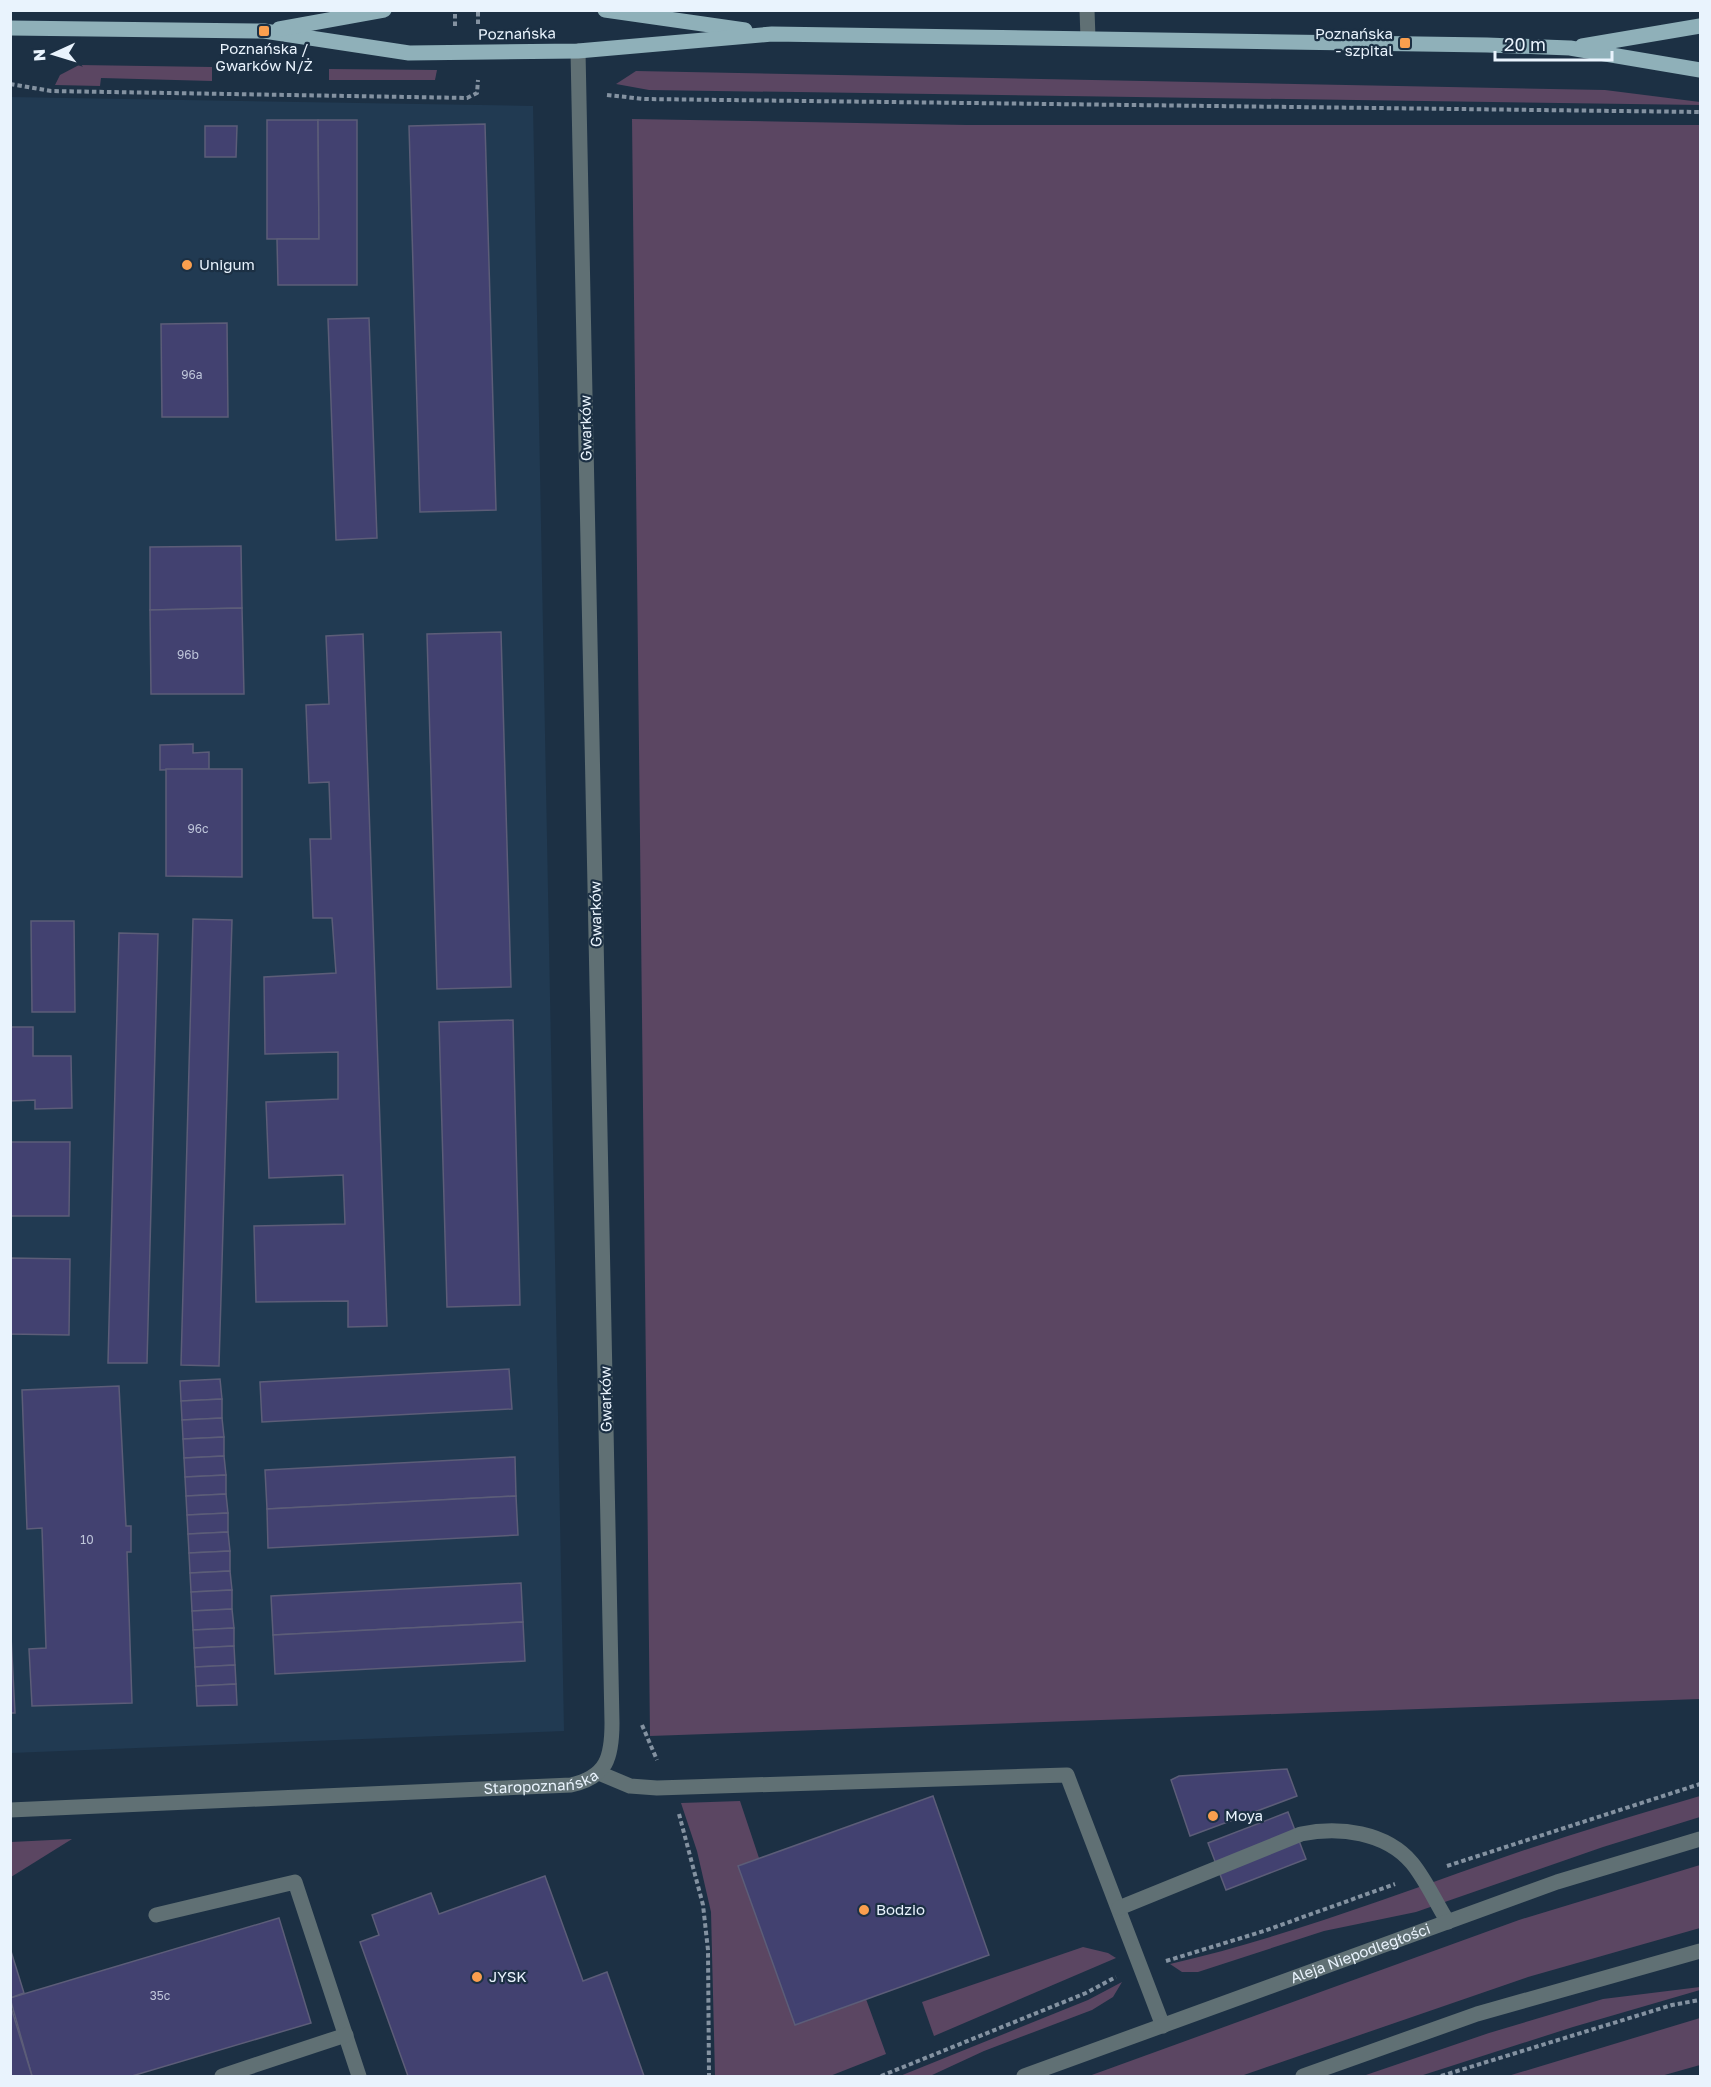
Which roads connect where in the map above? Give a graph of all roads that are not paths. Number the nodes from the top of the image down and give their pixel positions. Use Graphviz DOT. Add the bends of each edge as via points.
graph roads {
  1 [pos="384,10"];
  2 [pos="605,10"];
  3 [pos="1087,10"];
  4 [pos="1701,26"];
  5 [pos="10,28"];
  6 [pos="264,31"];
  7 [pos="772,34"];
  8 [pos="1088,39"];
  9 [pos="1570,48"];
  10 [pos="578,51"];
  11 [pos="1701,70"];
  12 [pos="599,1773"];
  13 [pos="10,1810"];
  14 [pos="1701,1839"];
  15 [pos="1119,1908"];
  16 [pos="156,1915"];
  17 [pos="1448,1922"];
  18 [pos="1701,1951"];
  19 [pos="1163,2026"];
  20 [pos="345,2035"];
  21 [pos="222,2076"];
  22 [pos="359,2076"];
  23 [pos="1024,2076"];
  24 [pos="1303,2076"];
  1 -- 6 [label="main road, Poznańska"];
  2 -- 7 [label="main road, Poznańska"];
  3 -- 8 [label="street"];
  4 -- 9 [label="main road, Poznańska"];
  5 -- 6 [label="main road, Poznańska"];
  6 -- 10 [label="main road, Poznańska" via="409,53"];
  7 -- 8 [label="main road, Poznańska"];
  7 -- 10 [label="main road, Poznańska"];
  8 -- 9 [label="main road, Poznańska"];
  9 -- 11 [label="main road, Poznańska"];
  10 -- 12 [label="street, Gwarków" via="612,1710 612,1742"];
  12 -- 13 [label="street, Staropoznańska" via="588,1781 550,1786"];
  12 -- 15 [label="street, Staropoznańska" via="630,1786 669,1788 1067,1775"];
  14 -- 17 [label="street, Aleja Niepodległości" via="1557,1882"];
  15 -- 17 [label="street" via="1301,1834 1325,1829 1365,1834 1404,1854"];
  15 -- 19 [label="street"];
  16 -- 20 [label="street" via="295,1882"];
  17 -- 19 [label="street, Aleja Niepodległości"];
  18 -- 24 [label="street" via="1477,2014"];
  19 -- 23 [label="street, Aleja Niepodległości"];
  20 -- 21 [label="street"];
  20 -- 22 [label="street"];
}
